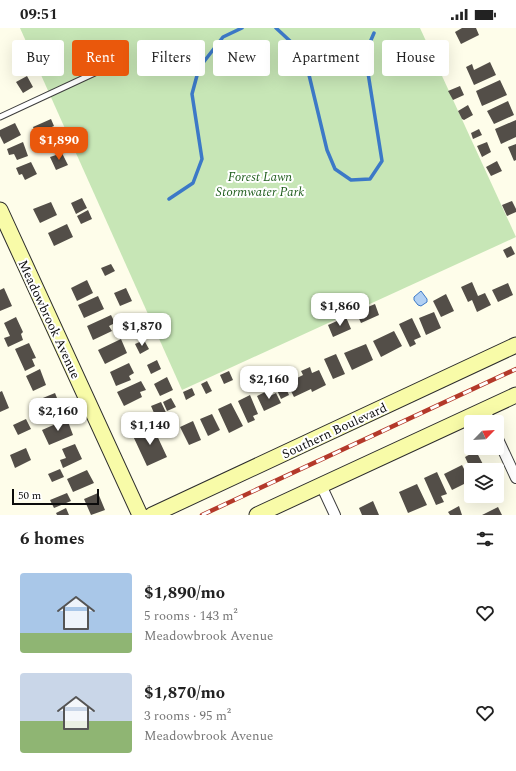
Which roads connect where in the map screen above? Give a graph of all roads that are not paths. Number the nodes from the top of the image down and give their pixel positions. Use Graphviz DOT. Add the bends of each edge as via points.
graph roads {
  1 [pos="88,76"];
  2 [pos="0,117"];
  3 [pos="0,210"];
  4 [pos="516,345"];
  5 [pos="516,395"];
  6 [pos="489,415"];
  7 [pos="464,426"];
  8 [pos="504,452"];
  9 [pos="516,478"];
  10 [pos="321,485"];
  11 [pos="140,515"];
  12 [pos="152,515"];
  13 [pos="257,515"];
  14 [pos="335,515"];
  1 -- 2 [label="lane"];
  3 -- 11 [label="street, Meadowbrook Avenue"];
  4 -- 12 [label="street, Southern Boulevard"];
  5 -- 6 [label="street"];
  7 -- 10 [label="street"];
  8 -- 9 [label="street"];
  10 -- 13 [label="street"];
  10 -- 14 [label="street"];
}
